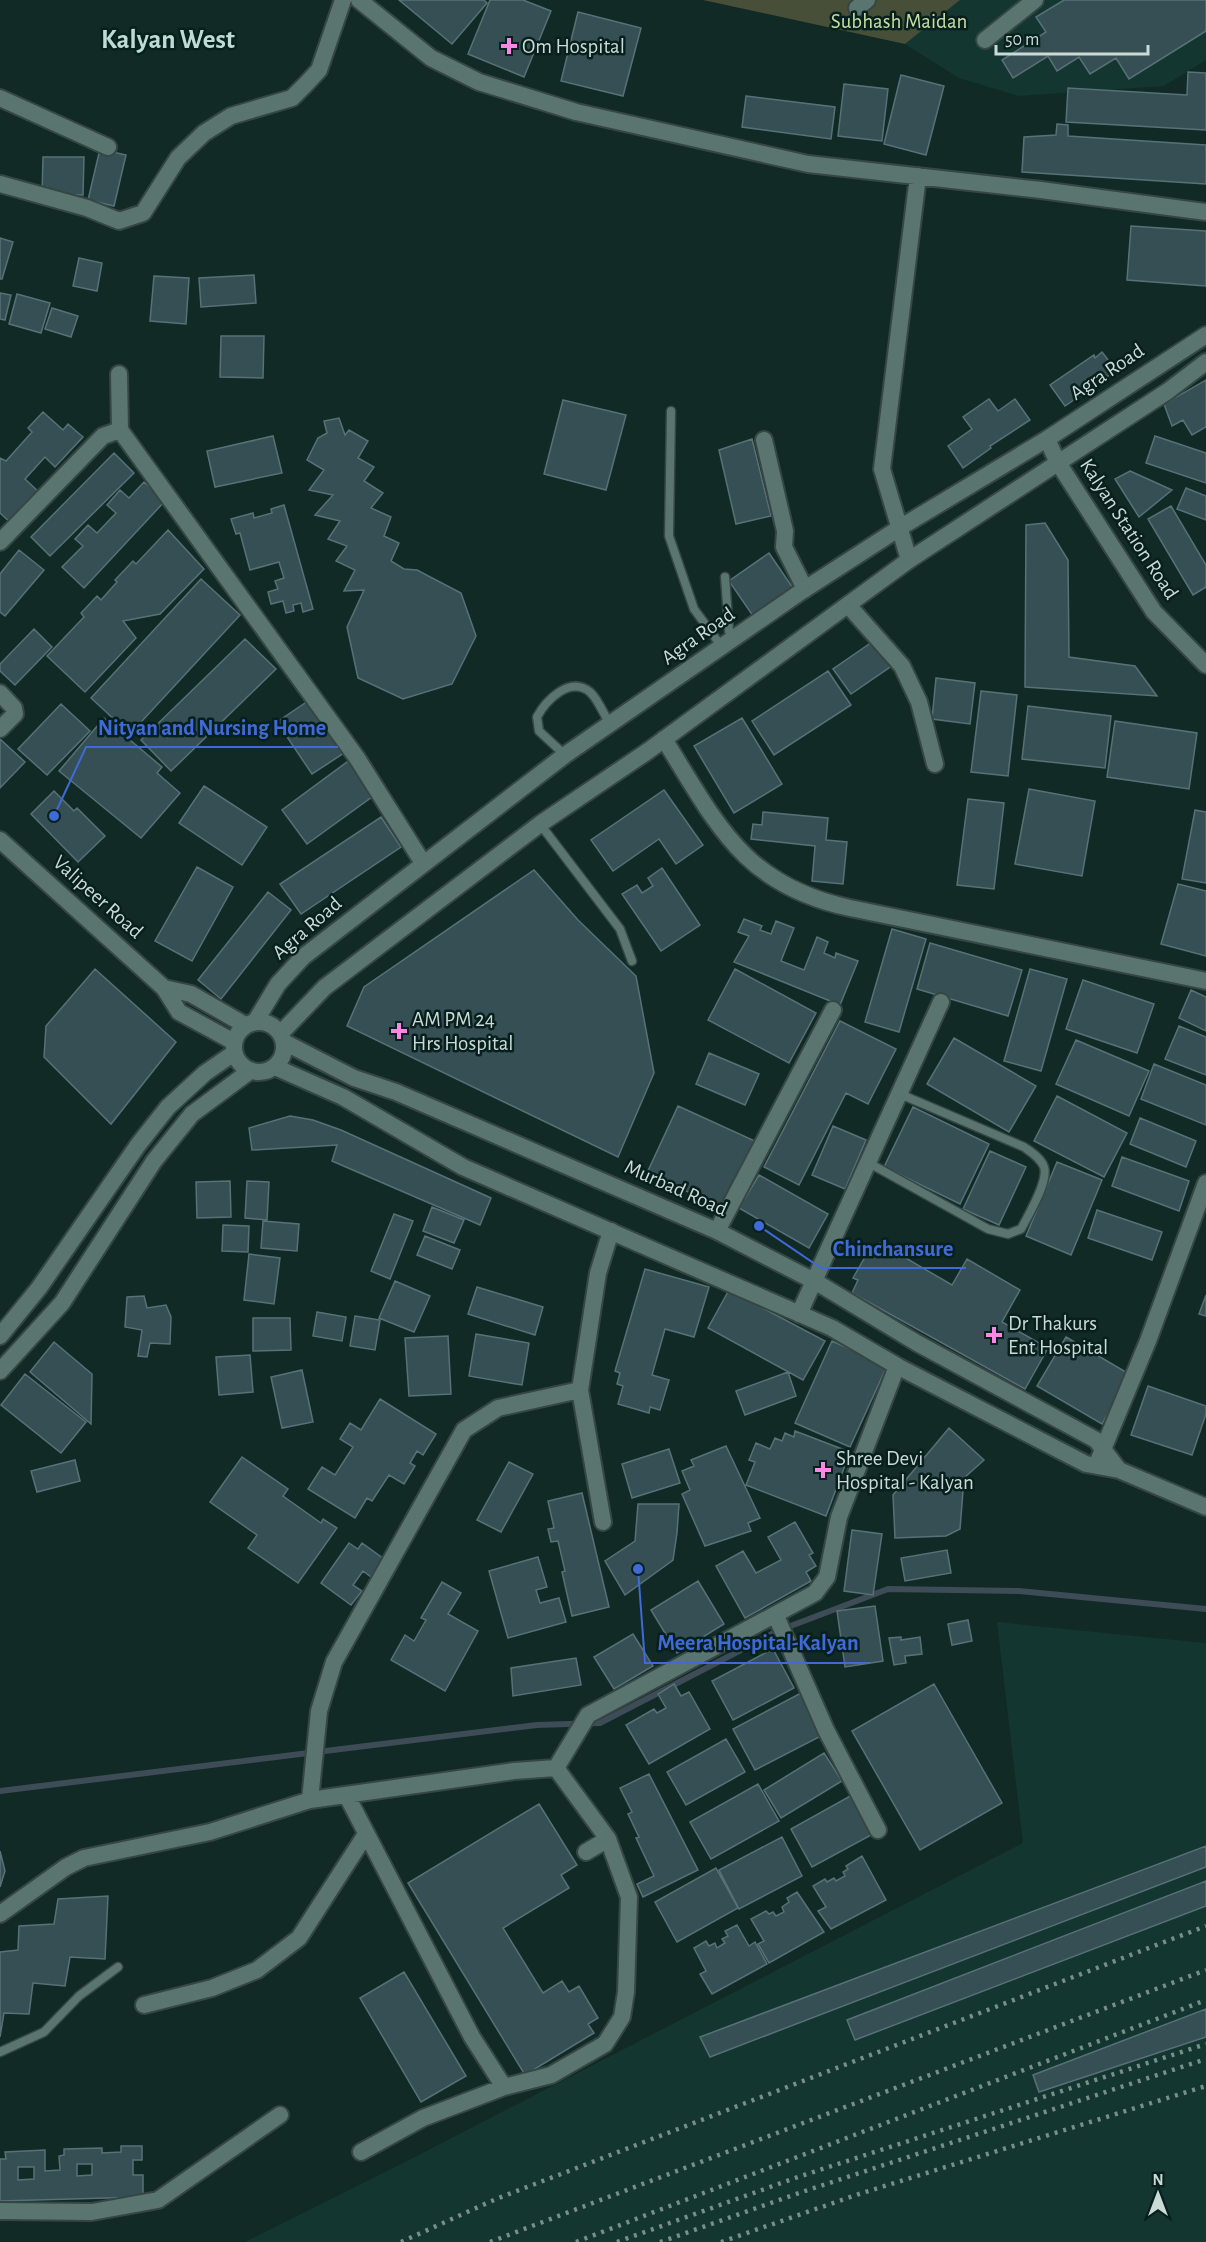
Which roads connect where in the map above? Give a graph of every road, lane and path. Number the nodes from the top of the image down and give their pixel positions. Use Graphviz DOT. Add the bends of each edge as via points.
graph roads {
  1 [pos="343,0"];
  2 [pos="359,0"];
  3 [pos="1035,0"];
  4 [pos="985,40"];
  5 [pos="0,98"];
  6 [pos="108,147"];
  7 [pos="918,176"];
  8 [pos="0,184"];
  9 [pos="1206,212"];
  10 [pos="1206,335"];
  11 [pos="1206,362"];
  12 [pos="119,374"];
  13 [pos="1107,399"];
  14 [pos="671,411"];
  15 [pos="1120,422"];
  16 [pos="120,430"];
  17 [pos="1047,439"];
  18 [pos="764,440"];
  19 [pos="1057,461"];
  20 [pos="901,527"];
  21 [pos="0,542"];
  22 [pos="909,560"];
  23 [pos="725,577"];
  24 [pos="805,589"];
  25 [pos="848,604"];
  26 [pos="727,644"];
  27 [pos="1206,665"];
  28 [pos="0,693"];
  29 [pos="610,724"];
  30 [pos="0,729"];
  31 [pos="664,739"];
  32 [pos="565,755"];
  33 [pos="935,764"];
  34 [pos="540,824"];
  35 [pos="0,840"];
  36 [pos="423,863"];
  37 [pos="632,962"];
  38 [pos="1206,981"];
  39 [pos="164,987"];
  40 [pos="942,1002"];
  41 [pos="833,1010"];
  42 [pos="250,1023"];
  43 [pos="283,1037"];
  44 [pos="234,1047"];
  45 [pos="275,1067"];
  46 [pos="250,1071"];
  47 [pos="900,1094"];
  48 [pos="869,1163"];
  49 [pos="1206,1183"];
  50 [pos="717,1231"];
  51 [pos="611,1232"];
  52 [pos="816,1282"];
  53 [pos="799,1314"];
  54 [pos="0,1336"];
  55 [pos="897,1366"];
  56 [pos="0,1371"];
  57 [pos="580,1390"];
  58 [pos="1103,1450"];
  59 [pos="1096,1466"];
  60 [pos="1119,1470"];
  61 [pos="1206,1507"];
  62 [pos="603,1522"];
  63 [pos="776,1616"];
  64 [pos="556,1768"];
  65 [pos="347,1796"];
  66 [pos="310,1800"];
  67 [pos="878,1830"];
  68 [pos="366,1834"];
  69 [pos="608,1839"];
  70 [pos="586,1852"];
  71 [pos="0,1914"];
  72 [pos="118,1967"];
  73 [pos="144,2005"];
  74 [pos="0,2052"];
  75 [pos="504,2087"];
  76 [pos="280,2115"];
  77 [pos="361,2152"];
  78 [pos="0,2211"];
  1 -- 8 [label="street" via="319,70 306,84 292,98 231,116 204,133 178,158 143,213 119,221"];
  2 -- 7 [label="street" via="431,58 479,82 576,112 808,164"];
  3 -- 4 [label="street"];
  5 -- 6 [label="street"];
  7 -- 9 [label="street"];
  7 -- 20 [label="street" via="882,469"];
  10 -- 13 [label="street, Agra Road"];
  11 -- 15 [label="street"];
  12 -- 16 [label="street"];
  13 -- 15 [label="street"];
  13 -- 17 [label="street, Agra Road"];
  14 -- 26 [label="lane" via="669,536 694,609"];
  15 -- 19 [label="street"];
  16 -- 21 [label="street" via="103,436"];
  16 -- 36 [label="street" via="357,758"];
  17 -- 19 [label="street, Kalyan Station Road"];
  17 -- 20 [label="street, Agra Road"];
  18 -- 24 [label="street" via="785,531 784,547"];
  19 -- 22 [label="street"];
  19 -- 27 [label="street, Kalyan Station Road" via="1154,612"];
  20 -- 22 [label="street"];
  20 -- 24 [label="street, Agra Road"];
  22 -- 25 [label="street"];
  23 -- 26 [label="lane"];
  24 -- 26 [label="street, Agra Road"];
  25 -- 31 [label="street"];
  25 -- 33 [label="street" via="902,666 919,702"];
  26 -- 29 [label="street, Agra Road"];
  28 -- 30 [label="street" via="15,714"];
  29 -- 32 [label="street, Agra Road"];
  29 -- 32 [label="lane" via="589,691 576,687 555,693 537,717 539,731"];
  31 -- 34 [label="street"];
  31 -- 38 [label="street" via="735,847 769,876 808,897"];
  32 -- 36 [label="street, Agra Road"];
  34 -- 37 [label="lane" via="620,929"];
  34 -- 43 [label="street" via="325,987"];
  35 -- 39 [label="street, Valipeer Road"];
  36 -- 42 [label="street, Agra Road" via="303,957"];
  39 -- 42 [label="street, Valipeer Road" via="191,994"];
  39 -- 44 [label="street, Valipeer Road" via="179,1012"];
  40 -- 47 [label="street"];
  41 -- 50 [label="street"];
  42 -- 43 [label="street" via="265,1022"];
  42 -- 44 [label="street, Agra Road" via="238,1032"];
  43 -- 45 [label="street" via="284,1051"];
  43 -- 50 [label="street, Murbad Road" via="354,1078 396,1092"];
  44 -- 46 [label="street" via="242,1066"];
  44 -- 54 [label="street, Agra Road" via="168,1107 39,1288"];
  45 -- 46 [label="street"];
  45 -- 51 [label="street, Murbad Road" via="344,1097 464,1167"];
  46 -- 56 [label="street" via="192,1114 154,1161 62,1303"];
  47 -- 48 [label="street"];
  47 -- 48 [label="lane" via="1024,1147 1039,1158 1045,1168 1044,1180 1033,1207 1022,1229 1008,1234 988,1229"];
  48 -- 52 [label="street"];
  49 -- 58 [label="street"];
  50 -- 52 [label="street, Murbad Road"];
  51 -- 53 [label="street, Murbad Road"];
  51 -- 57 [label="street" via="598,1273"];
  52 -- 53 [label="street"];
  52 -- 58 [label="street, Murbad Road" via="917,1343 1096,1440"];
  53 -- 55 [label="street, Murbad Road" via="832,1328"];
  55 -- 59 [label="street, Murbad Road"];
  55 -- 63 [label="street" via="839,1516 827,1577 815,1593"];
  57 -- 62 [label="street"];
  57 -- 66 [label="street" via="498,1408 464,1430 334,1662 319,1711"];
  58 -- 59 [label="street"];
  58 -- 60 [label="street, Murbad Road"];
  59 -- 60 [label="street, Murbad Road"];
  60 -- 61 [label="street, Murbad Road"];
  63 -- 64 [label="street" via="588,1715"];
  63 -- 67 [label="street" via="826,1730"];
  64 -- 65 [label="street"];
  64 -- 69 [label="street"];
  65 -- 66 [label="street"];
  65 -- 68 [label="street"];
  66 -- 71 [label="street" via="210,1832 84,1858"];
  68 -- 73 [label="street" via="299,1938 257,1970 212,1988"];
  68 -- 75 [label="street" via="472,2037"];
  69 -- 70 [label="street"];
  69 -- 75 [label="street" via="630,1898 622,2017 605,2044 551,2075"];
  72 -- 74 [label="lane" via="79,1996 44,2032"];
  75 -- 77 [label="street" via="423,2118"];
  76 -- 78 [label="street" via="158,2200 92,2212"];
}
